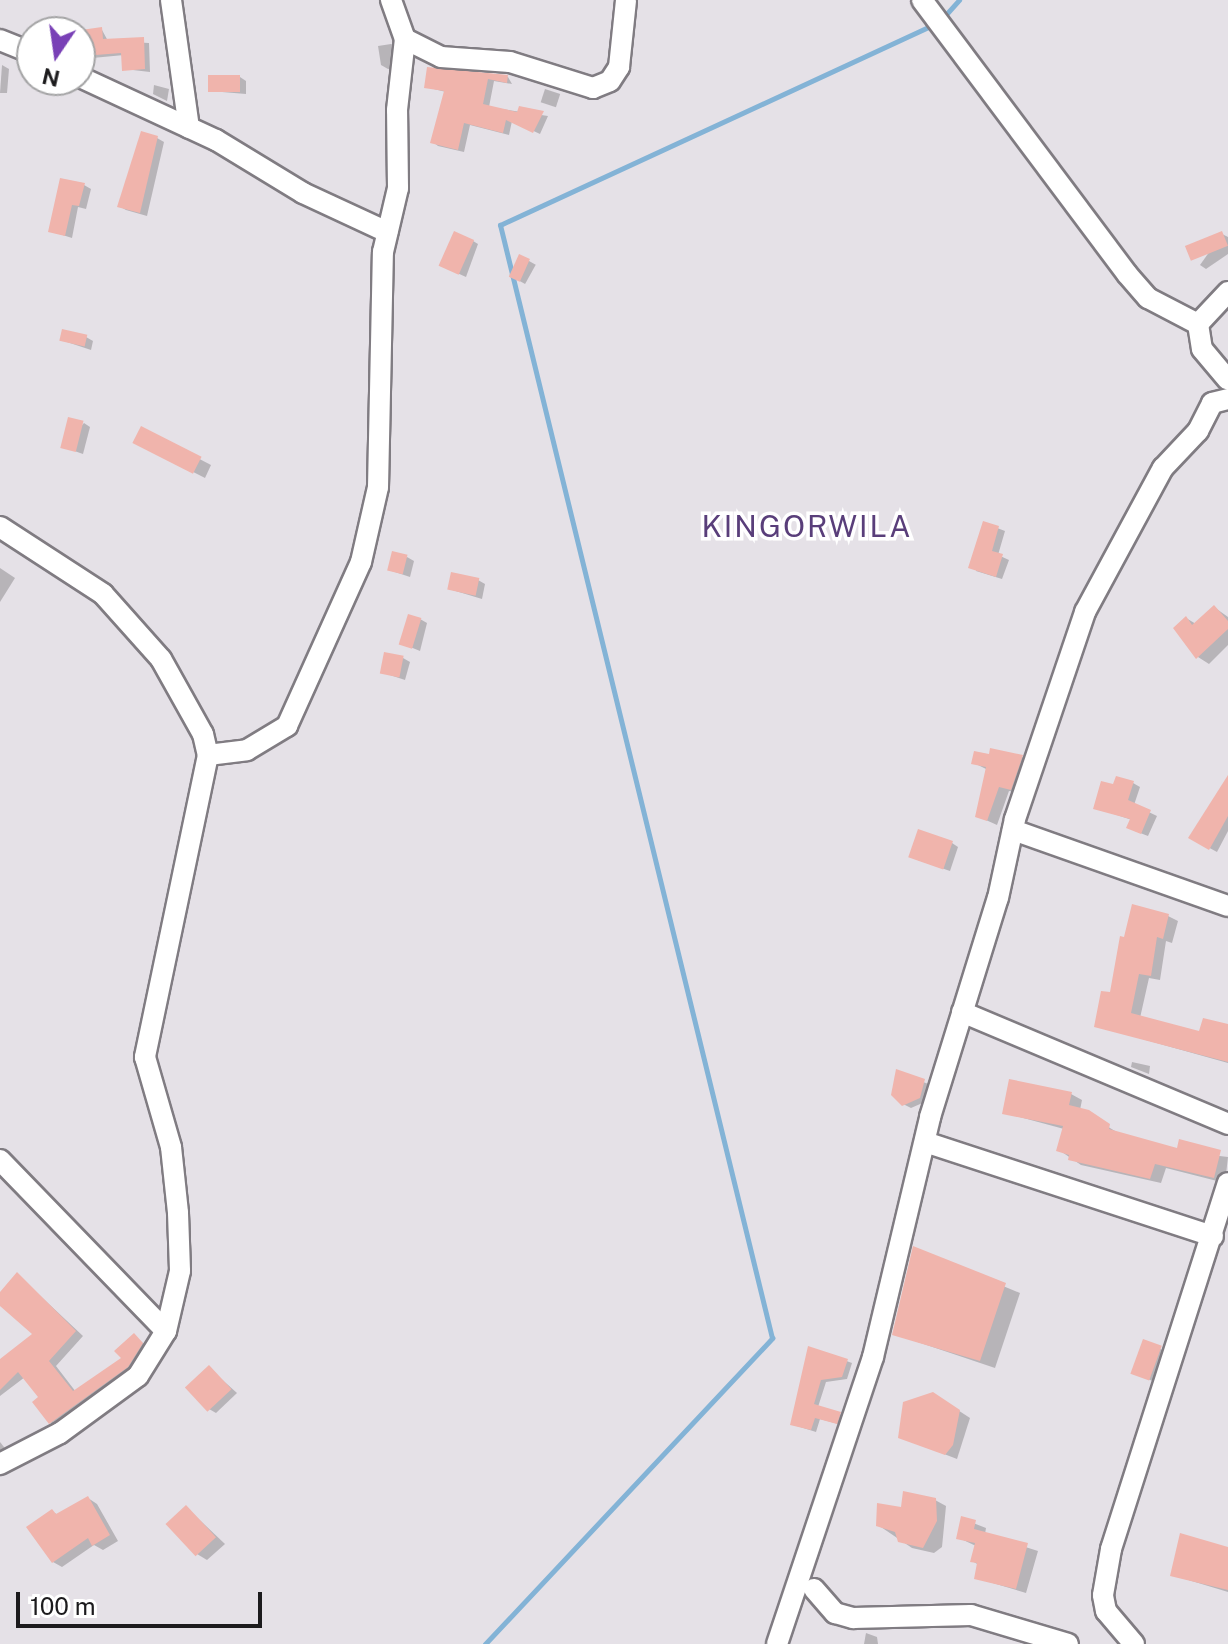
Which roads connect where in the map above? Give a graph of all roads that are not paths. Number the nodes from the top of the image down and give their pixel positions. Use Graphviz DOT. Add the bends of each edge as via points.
graph roads {
  1 [pos="171,0"];
  2 [pos="391,0"];
  3 [pos="626,0"];
  4 [pos="925,6"];
  5 [pos="405,39"];
  6 [pos="96,84"];
  7 [pos="189,128"];
  8 [pos="387,232"];
  9 [pos="1228,292"];
  10 [pos="1198,324"];
  11 [pos="1228,380"];
  12 [pos="1228,399"];
  13 [pos="0,527"];
  14 [pos="208,755"];
  15 [pos="1013,830"];
  16 [pos="1228,906"];
  17 [pos="962,1012"];
  18 [pos="1228,1124"];
  19 [pos="925,1142"];
  20 [pos="0,1160"];
  21 [pos="1228,1183"];
  22 [pos="1213,1236"];
  23 [pos="166,1331"];
  24 [pos="0,1464"];
  25 [pos="814,1589"];
  26 [pos="1021,1637"];
  27 [pos="777,1644"];
  28 [pos="1068,1644"];
  29 [pos="1134,1644"];
  1 -- 7 [label="street"];
  2 -- 5 [label="street"];
  3 -- 5 [label="street" via="619,67 597,88 510,62 441,57"];
  4 -- 10 [label="street" via="1127,274 1148,298"];
  5 -- 8 [label="street" via="397,110 398,188"];
  6 -- 7 [label="street"];
  7 -- 8 [label="street" via="303,193"];
  8 -- 14 [label="street" via="380,316 378,487 361,562 287,726 247,750"];
  9 -- 10 [label="street"];
  10 -- 11 [label="street" via="1202,349"];
  12 -- 15 [label="street" via="1212,403 1198,431 1163,468 1085,612"];
  13 -- 14 [label="street" via="103,594 161,659 203,734"];
  14 -- 23 [label="street" via="145,1057 171,1147 178,1213 180,1271"];
  15 -- 16 [label="street"];
  15 -- 17 [label="street"];
  17 -- 18 [label="street"];
  17 -- 19 [label="street"];
  19 -- 22 [label="street"];
  19 -- 27 [label="street" via="873,1357"];
  20 -- 23 [label="street"];
  21 -- 22 [label="street"];
  22 -- 29 [label="street" via="1111,1549 1103,1595 1106,1611"];
  23 -- 24 [label="street" via="138,1376 60,1433"];
  25 -- 26 [label="street" via="835,1613 853,1618 971,1615"];
  26 -- 28 [label="street"];
}
